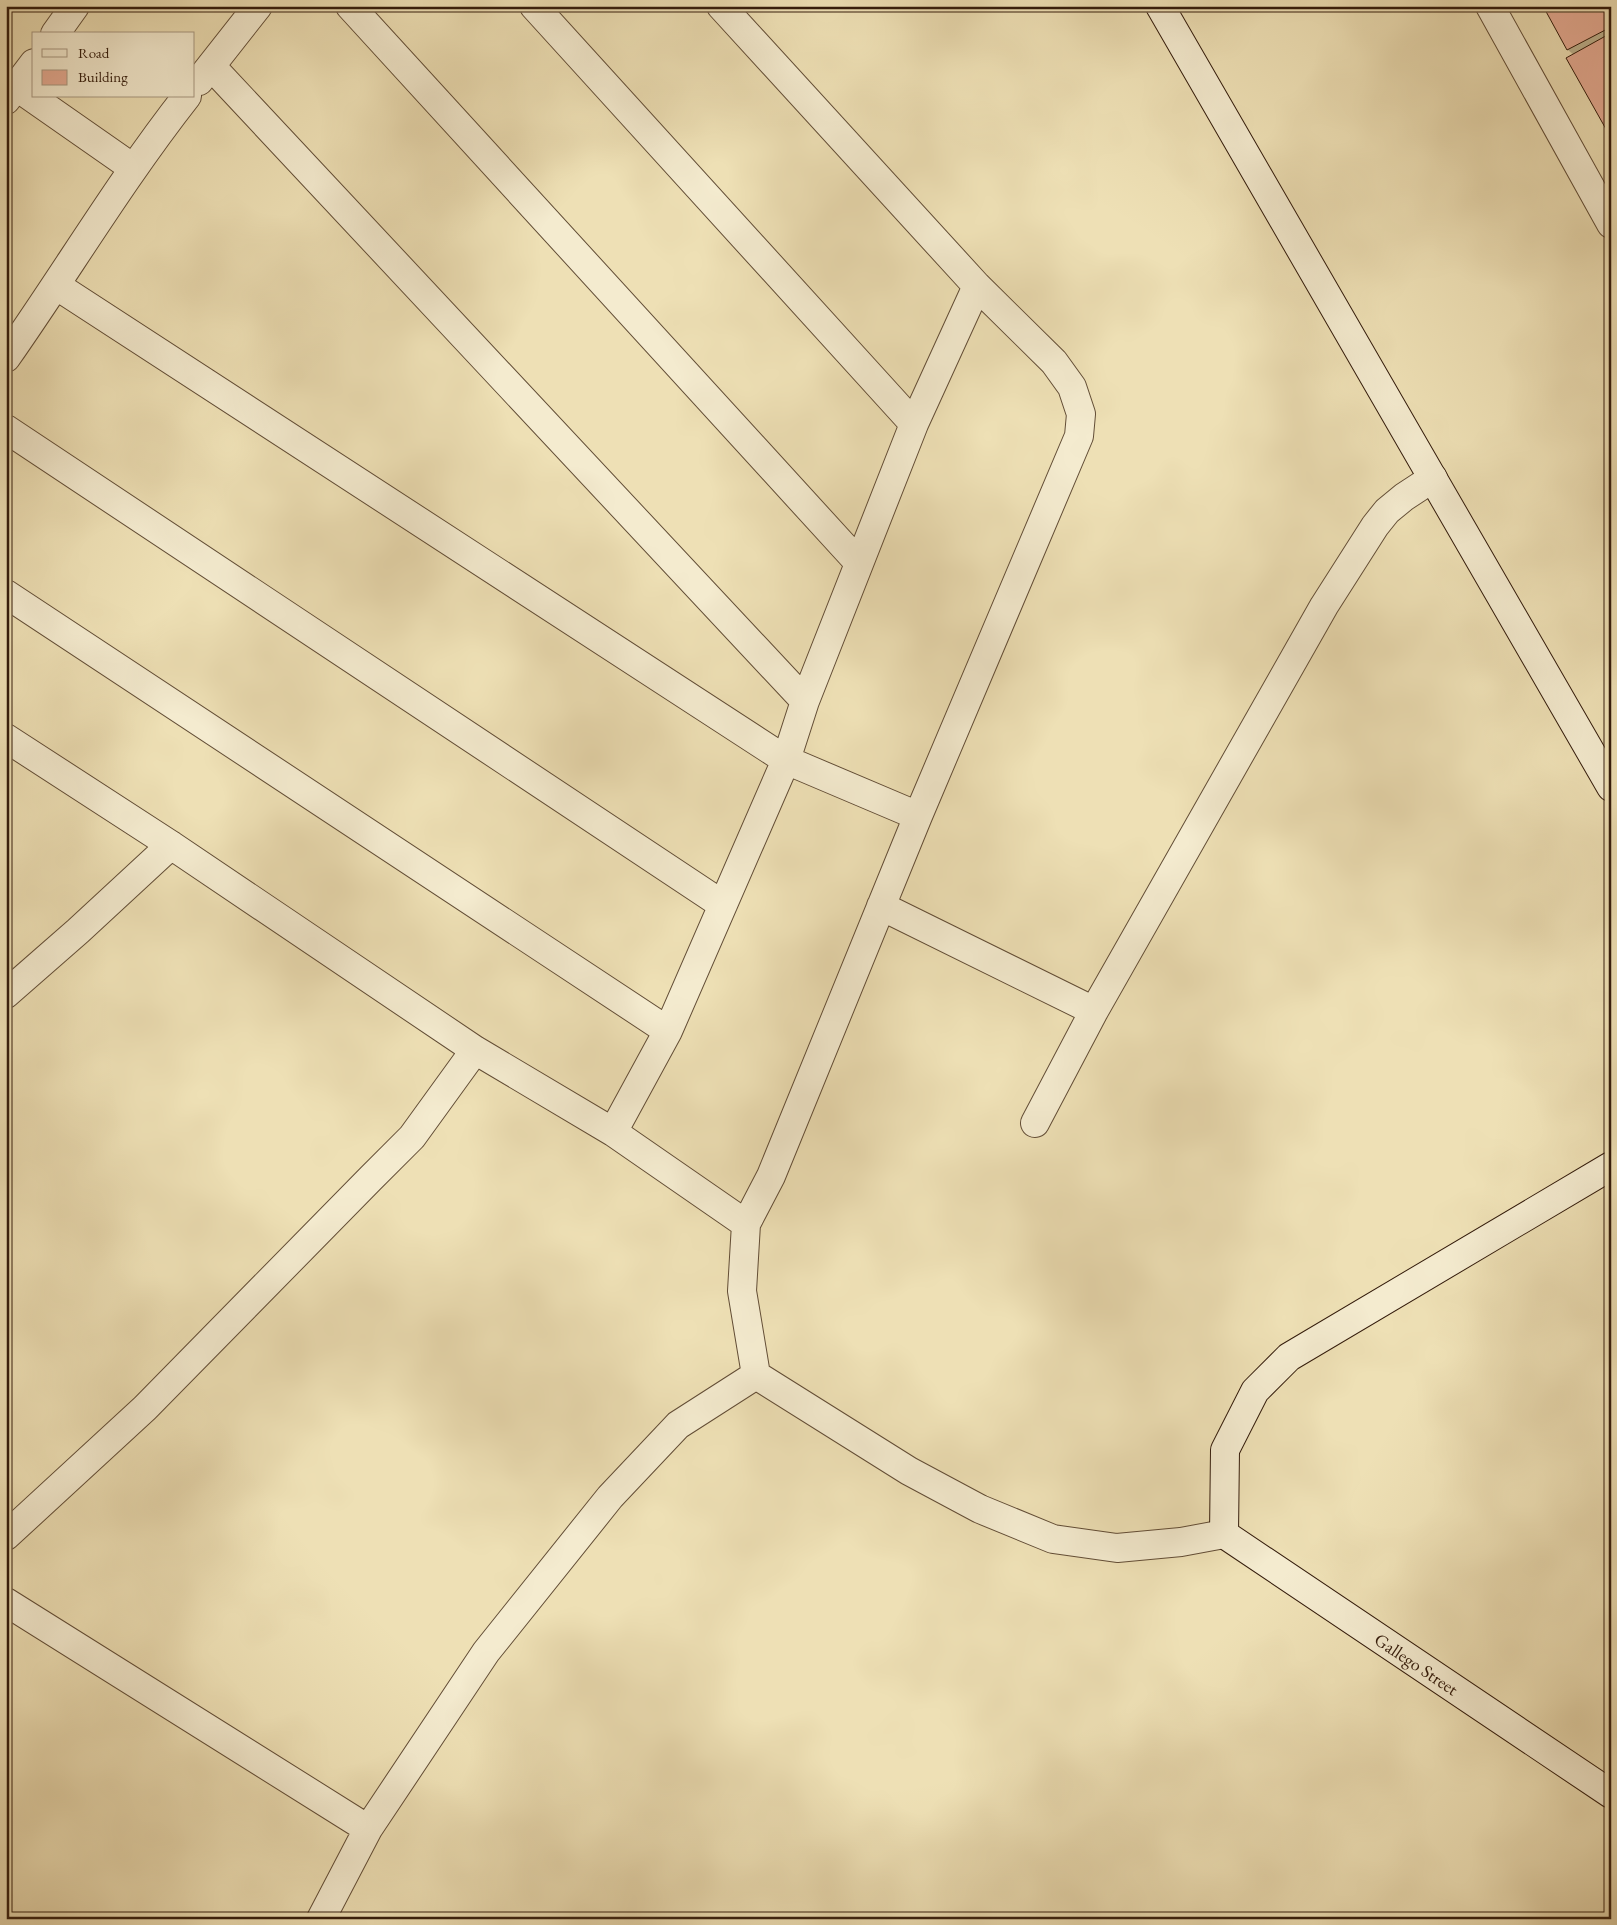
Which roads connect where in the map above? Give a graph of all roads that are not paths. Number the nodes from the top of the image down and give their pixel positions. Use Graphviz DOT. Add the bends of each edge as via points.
graph roads {
  1 [pos="75,6"];
  2 [pos="258,6"];
  3 [pos="350,6"];
  4 [pos="534,6"];
  5 [pos="721,6"];
  6 [pos="1160,6"];
  7 [pos="1490,6"];
  8 [pos="56,32"];
  9 [pos="32,66"];
  10 [pos="211,66"];
  11 [pos="195,87"];
  12 [pos="12,94"];
  13 [pos="186,98"];
  14 [pos="133,168"];
  15 [pos="1611,224"];
  16 [pos="57,286"];
  17 [pos="977,286"];
  18 [pos="6,358"];
  19 [pos="914,424"];
  20 [pos="6,430"];
  21 [pos="1433,478"];
  22 [pos="858,563"];
  23 [pos="6,594"];
  24 [pos="806,701"];
  25 [pos="6,738"];
  26 [pos="786,760"];
  27 [pos="1611,787"];
  28 [pos="918,816"];
  29 [pos="171,844"];
  30 [pos="723,905"];
  31 [pos="881,906"];
  32 [pos="6,994"];
  33 [pos="1094,1011"];
  34 [pos="668,1031"];
  35 [pos="475,1050"];
  36 [pos="1036,1123"];
  37 [pos="612,1132"];
  38 [pos="1611,1166"];
  39 [pos="746,1224"];
  40 [pos="756,1375"];
  41 [pos="1224,1534"];
  42 [pos="6,1536"];
  43 [pos="6,1602"];
  44 [pos="1611,1794"];
  45 [pos="368,1829"];
  46 [pos="321,1919"];
  1 -- 8 [label="street"];
  2 -- 10 [label="street"];
  3 -- 22 [label="street"];
  4 -- 19 [label="street"];
  5 -- 17 [label="street"];
  6 -- 21 [label="street"];
  7 -- 15 [label="street"];
  9 -- 12 [label="street"];
  10 -- 11 [label="street"];
  10 -- 24 [label="street"];
  12 -- 14 [label="street"];
  13 -- 14 [label="street"];
  14 -- 16 [label="street"];
  16 -- 18 [label="street"];
  16 -- 26 [label="street"];
  17 -- 19 [label="street"];
  17 -- 28 [label="street" via="1054,362 1072,387 1080,414 1079,436"];
  19 -- 22 [label="street"];
  20 -- 30 [label="street"];
  21 -- 27 [label="street"];
  21 -- 33 [label="street" via="1404,497 1374,526 1324,606"];
  22 -- 24 [label="street"];
  23 -- 34 [label="street"];
  24 -- 26 [label="street"];
  25 -- 29 [label="street"];
  26 -- 28 [label="street"];
  26 -- 30 [label="street"];
  28 -- 31 [label="street"];
  29 -- 32 [label="street"];
  29 -- 35 [label="street"];
  30 -- 34 [label="street"];
  31 -- 33 [label="street"];
  31 -- 39 [label="street" via="771,1176"];
  33 -- 36 [label="street"];
  34 -- 37 [label="street"];
  35 -- 37 [label="street"];
  35 -- 42 [label="street" via="412,1138 145,1408"];
  37 -- 39 [label="street"];
  38 -- 41 [label="street" via="1289,1358 1255,1391 1225,1450"];
  39 -- 40 [label="street" via="742,1290"];
  40 -- 41 [label="street" via="908,1471 980,1509 1053,1539 1117,1548"];
  40 -- 45 [label="street" via="678,1425 610,1497 486,1652"];
  41 -- 44 [label="street, Gallego Street"];
  43 -- 45 [label="street"];
  45 -- 46 [label="street"];
}
